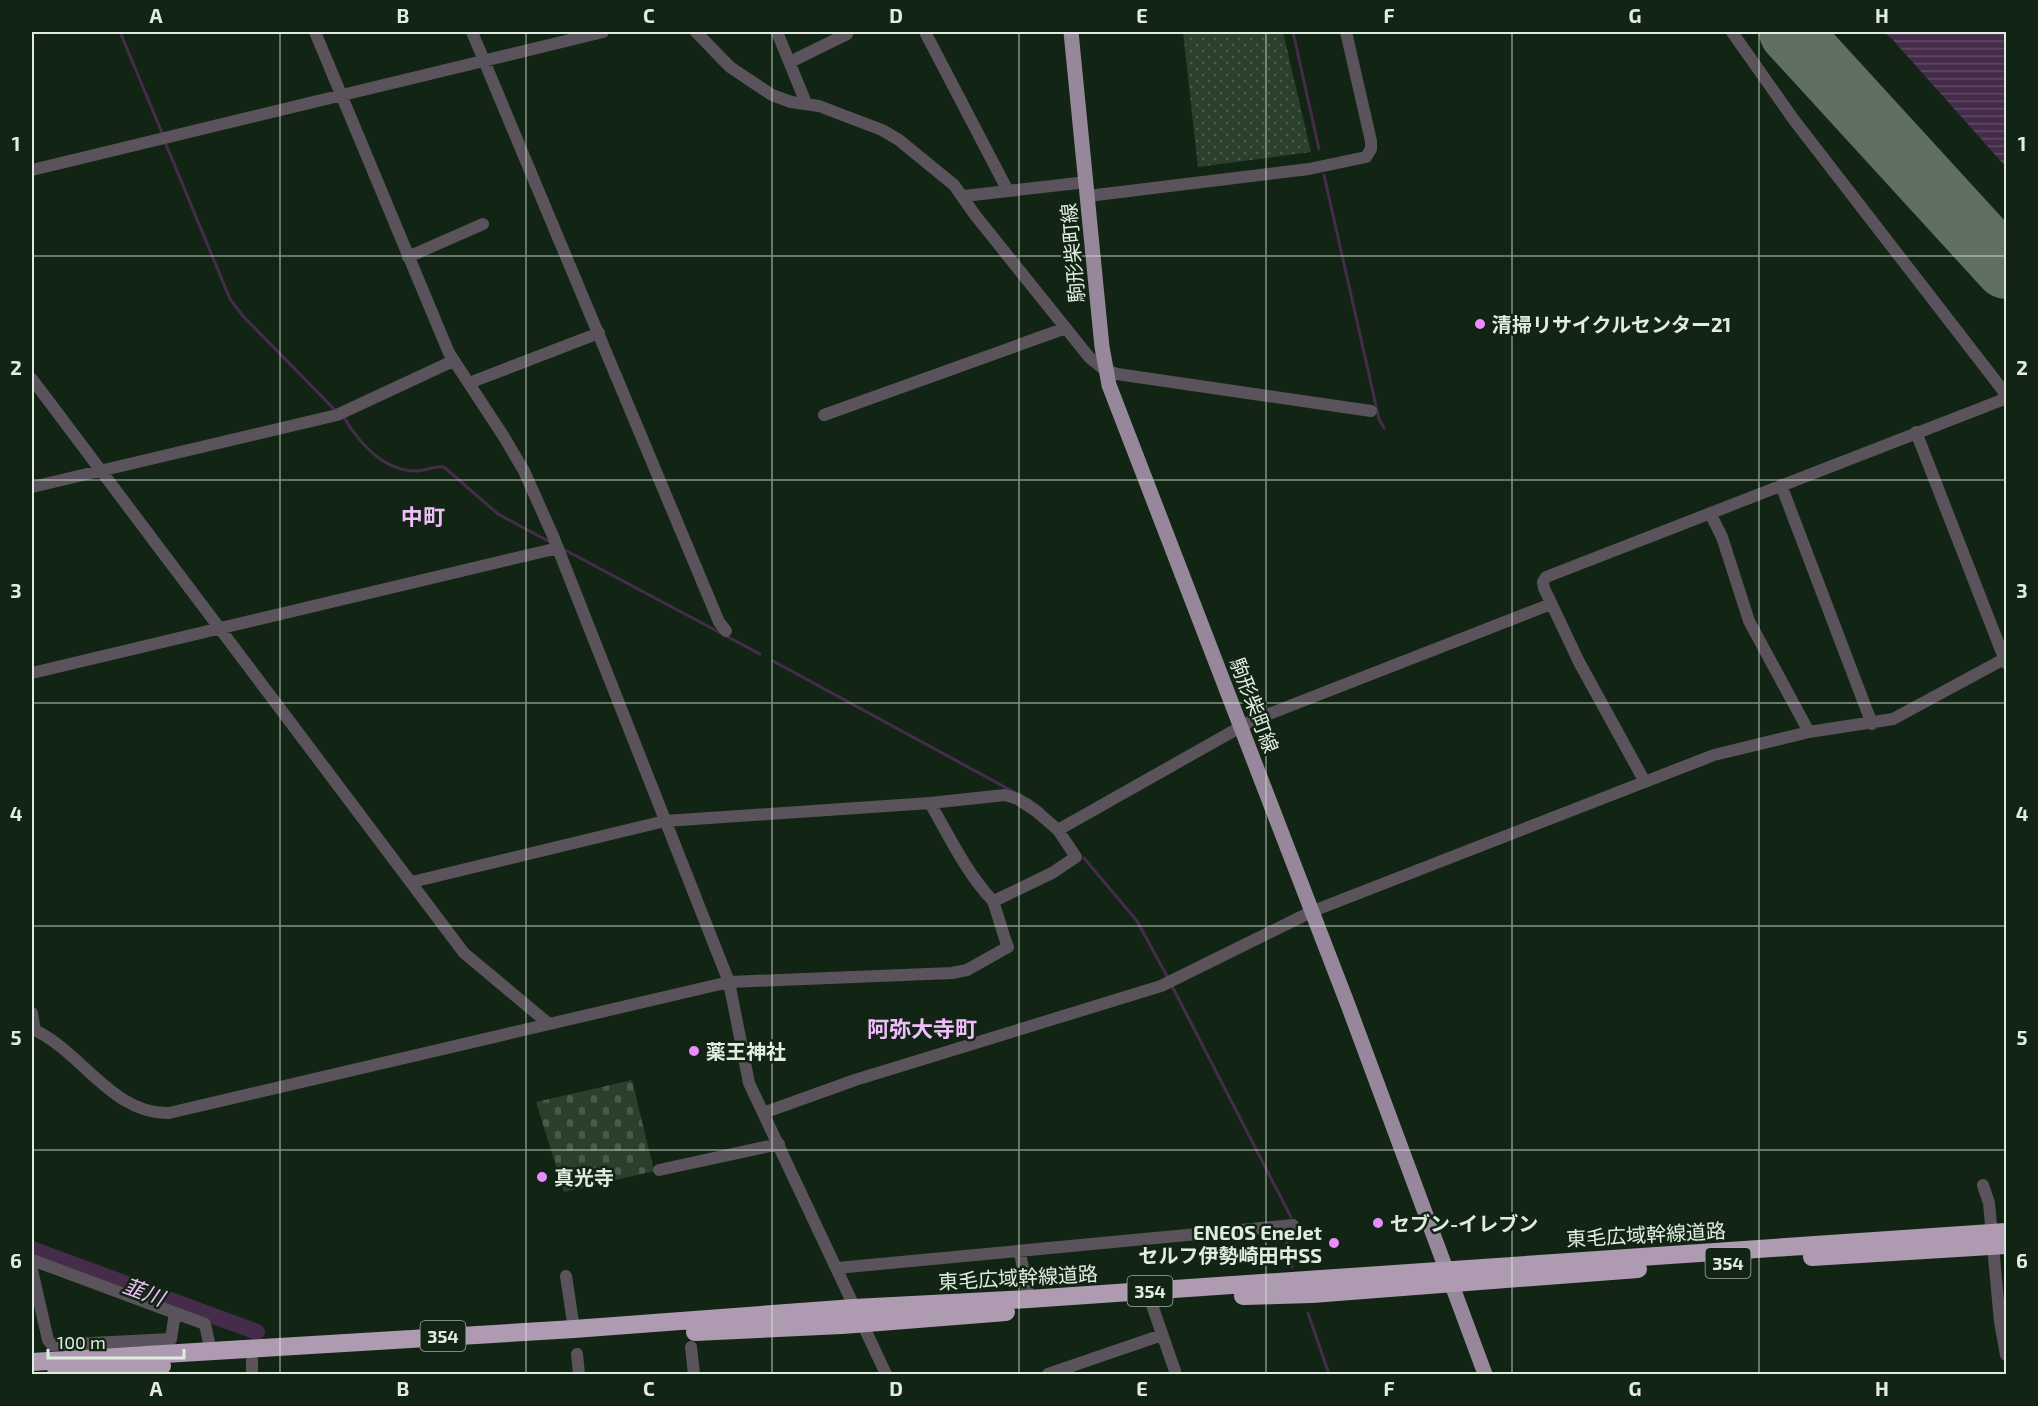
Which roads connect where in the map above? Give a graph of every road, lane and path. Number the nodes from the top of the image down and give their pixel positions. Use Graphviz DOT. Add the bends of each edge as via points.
graph roads {
  1 [pos="315,32"];
  2 [pos="472,32"];
  3 [pos="603,32"];
  4 [pos="696,32"];
  5 [pos="777,32"];
  6 [pos="846,32"];
  7 [pos="925,32"];
  8 [pos="1071,32"];
  9 [pos="1346,32"];
  10 [pos="1732,32"];
  11 [pos="484,59"];
  12 [pos="790,62"];
  13 [pos="340,94"];
  14 [pos="807,103"];
  15 [pos="32,170"];
  16 [pos="1087,189"];
  17 [pos="1008,191"];
  18 [pos="964,196"];
  19 [pos="483,224"];
  20 [pos="408,257"];
  21 [pos="1066,328"];
  22 [pos="598,333"];
  23 [pos="453,361"];
  24 [pos="1105,370"];
  25 [pos="32,379"];
  26 [pos="469,383"];
  27 [pos="1371,411"];
  28 [pos="824,415"];
  29 [pos="1916,432"];
  30 [pos="101,470"];
  31 [pos="1781,485"];
  32 [pos="32,487"];
  33 [pos="1710,513"];
  34 [pos="558,548"];
  35 [pos="1551,604"];
  36 [pos="219,629"];
  37 [pos="726,631"];
  38 [pos="2006,660"];
  39 [pos="32,672"];
  40 [pos="1872,724"];
  41 [pos="1241,727"];
  42 [pos="1809,732"];
  43 [pos="1646,782"];
  44 [pos="930,803"];
  45 [pos="665,821"];
  46 [pos="1058,830"];
  47 [pos="412,882"];
  48 [pos="994,901"];
  49 [pos="1312,911"];
  50 [pos="729,982"];
  51 [pos="32,1013"];
  52 [pos="549,1024"];
  53 [pos="34,1030"];
  54 [pos="763,1113"];
  55 [pos="779,1144"];
  56 [pos="659,1170"];
  57 [pos="1983,1185"];
  58 [pos="1293,1225"];
  59 [pos="1999,1239"];
  60 [pos="1020,1252"];
  61 [pos="32,1260"];
  62 [pos="837,1268"];
  63 [pos="32,1270"];
  64 [pos="566,1276"];
  65 [pos="1448,1277"];
  66 [pos="1029,1299"];
  67 [pos="1151,1302"];
  68 [pos="175,1313"];
  69 [pos="858,1316"];
  70 [pos="574,1329"];
  71 [pos="1162,1335"];
  72 [pos="691,1347"];
  73 [pos="211,1352"];
  74 [pos="577,1354"];
  75 [pos="2007,1354"];
  76 [pos="32,1362"];
  77 [pos="252,1367"];
  78 [pos="56,1374"];
  79 [pos="579,1374"];
  80 [pos="694,1374"];
  81 [pos="886,1374"];
  82 [pos="1048,1374"];
  83 [pos="1176,1374"];
  84 [pos="1485,1374"];
  1 -- 13 [label="street"];
  2 -- 11 [label="street"];
  3 -- 11 [label="street"];
  4 -- 14 [label="street" via="739,74 783,100"];
  5 -- 12 [label="street"];
  6 -- 12 [label="street"];
  7 -- 17 [label="street"];
  8 -- 16 [label="main road, 駒形柴町線"];
  9 -- 16 [label="street" via="1371,141 1370,152 1362,158 1309,169"];
  10 -- 29 [label="street" via="1794,120 2004,390 2002,400"];
  11 -- 13 [label="street"];
  11 -- 22 [label="street"];
  12 -- 14 [label="street"];
  13 -- 15 [label="street"];
  13 -- 20 [label="street"];
  14 -- 18 [label="street" via="892,134"];
  16 -- 17 [label="street"];
  16 -- 24 [label="main road, 駒形柴町線"];
  17 -- 18 [label="street"];
  18 -- 21 [label="street"];
  19 -- 20 [label="street"];
  20 -- 23 [label="street"];
  21 -- 24 [label="street"];
  21 -- 28 [label="street"];
  22 -- 26 [label="street"];
  22 -- 37 [label="street" via="718,622"];
  23 -- 26 [label="street"];
  23 -- 30 [label="street" via="337,415"];
  24 -- 27 [label="street"];
  24 -- 41 [label="main road, 駒形柴町線"];
  25 -- 30 [label="street"];
  26 -- 34 [label="street" via="524,471"];
  29 -- 31 [label="street"];
  29 -- 38 [label="street"];
  30 -- 32 [label="street"];
  30 -- 36 [label="street"];
  31 -- 33 [label="street"];
  31 -- 40 [label="street"];
  33 -- 35 [label="street" via="1546,577 1544,588"];
  33 -- 42 [label="street" via="1722,537 1749,621"];
  34 -- 36 [label="street"];
  34 -- 45 [label="street"];
  35 -- 41 [label="street"];
  35 -- 43 [label="street"];
  36 -- 39 [label="street"];
  36 -- 47 [label="street"];
  38 -- 40 [label="street" via="1893,719"];
  40 -- 42 [label="street"];
  41 -- 46 [label="street"];
  41 -- 49 [label="main road, 駒形柴町線"];
  42 -- 43 [label="street" via="1730,750"];
  43 -- 49 [label="street"];
  44 -- 45 [label="street"];
  44 -- 46 [label="street" via="1005,795 1027,805"];
  44 -- 48 [label="street" via="975,881"];
  45 -- 47 [label="street"];
  45 -- 50 [label="street"];
  46 -- 48 [label="street" via="1076,857"];
  47 -- 52 [label="street" via="464,953"];
  48 -- 50 [label="street" via="1008,947 967,970"];
  49 -- 54 [label="street" via="1161,986 855,1080"];
  49 -- 65 [label="main road, 駒形柴町線"];
  50 -- 52 [label="street"];
  50 -- 54 [label="street" via="743,1062"];
  51 -- 53 [label="street"];
  52 -- 53 [label="street" via="162,1114 125,1100"];
  54 -- 55 [label="street"];
  55 -- 56 [label="street"];
  55 -- 62 [label="street"];
  57 -- 59 [label="street"];
  58 -- 60 [label="street"];
  59 -- 65 [label="highway, 東毛広域幹線道路 / 354"];
  59 -- 75 [label="street" via="2000,1322"];
  60 -- 62 [label="street"];
  60 -- 66 [label="street"];
  61 -- 68 [label="street"];
  62 -- 69 [label="street"];
  63 -- 68 [label="street" via="52,1345 171,1339"];
  64 -- 70 [label="street"];
  65 -- 66 [label="highway, 東毛広域幹線道路 / 354"];
  65 -- 67 [label="highway, 東毛広域幹線道路 / 354"];
  65 -- 84 [label="main road, 駒形柴町線"];
  66 -- 69 [label="highway, 東毛広域幹線道路 / 354"];
  67 -- 69 [label="highway, 東毛広域幹線道路 / 354"];
  67 -- 71 [label="street"];
  68 -- 73 [label="street" via="207,1326"];
  69 -- 70 [label="highway, 東毛広域幹線道路 / 354"];
  69 -- 77 [label="highway, 東毛広域幹線道路 / 354" via="468,1345"];
  69 -- 81 [label="street"];
  70 -- 73 [label="highway, 東毛広域幹線道路 / 354"];
  71 -- 82 [label="street"];
  71 -- 83 [label="street"];
  72 -- 80 [label="street"];
  73 -- 76 [label="highway, 東毛広域幹線道路 / 354"];
  74 -- 79 [label="street"];
  77 -- 78 [label="highway, 東毛広域幹線道路 / 354"];
}
